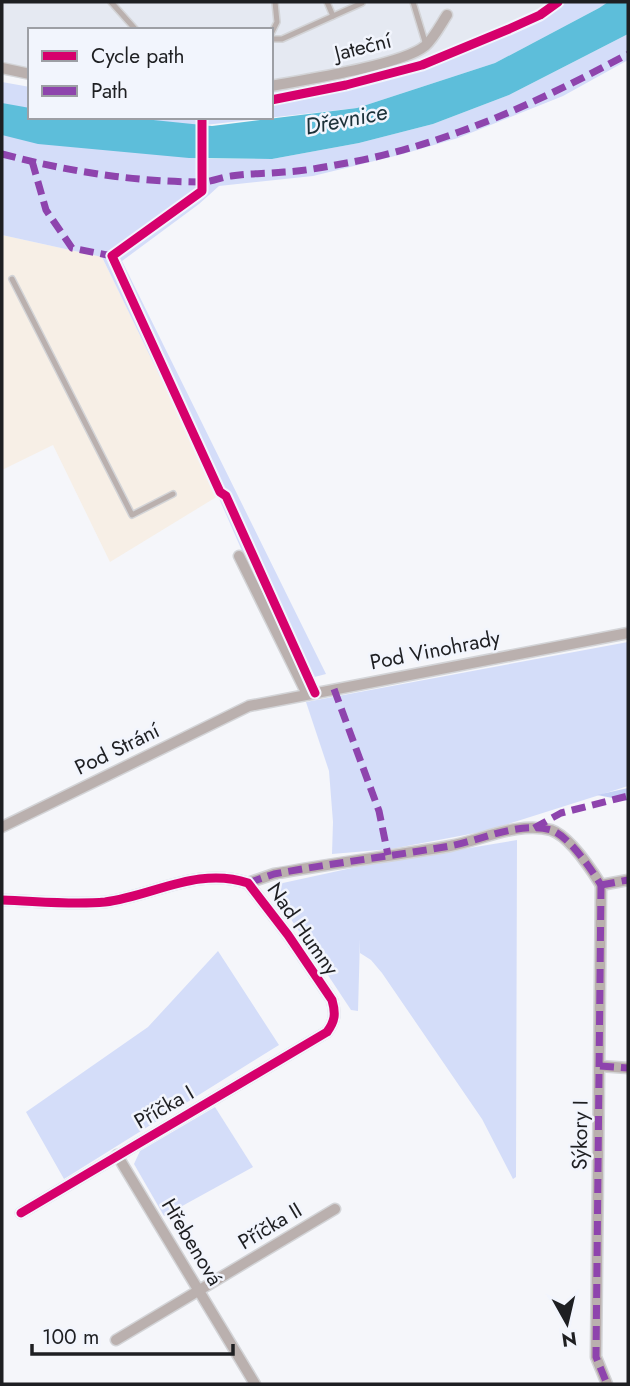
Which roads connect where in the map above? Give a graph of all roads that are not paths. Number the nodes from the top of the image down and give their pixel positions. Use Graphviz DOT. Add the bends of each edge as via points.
graph roads {
  1 [pos="111,2"];
  2 [pos="275,2"];
  3 [pos="327,2"];
  4 [pos="413,2"];
  5 [pos="362,3"];
  6 [pos="447,15"];
  7 [pos="333,16"];
  8 [pos="133,28"];
  9 [pos="273,32"];
  10 [pos="273,37"];
  11 [pos="426,45"];
  12 [pos="2,68"];
  13 [pos="28,74"];
  14 [pos="273,86"];
  15 [pos="12,279"];
  16 [pos="173,494"];
  17 [pos="239,556"];
  18 [pos="628,633"];
  19 [pos="307,694"];
  20 [pos="249,706"];
  21 [pos="2,827"];
  22 [pos="628,880"];
  23 [pos="248,883"];
  24 [pos="601,885"];
  25 [pos="2,900"];
  26 [pos="327,1032"];
  27 [pos="600,1066"];
  28 [pos="628,1068"];
  29 [pos="117,1155"];
  30 [pos="335,1209"];
  31 [pos="21,1213"];
  32 [pos="199,1291"];
  33 [pos="116,1340"];
  34 [pos="255,1384"];
  35 [pos="607,1384"];
  1 -- 8 [label="lane"];
  2 -- 9 [label="lane"];
  3 -- 7 [label="lane"];
  4 -- 11 [label="lane"];
  5 -- 7 [label="lane"];
  6 -- 11 [label="street"];
  7 -- 10 [label="lane" via="282,39"];
  11 -- 14 [label="street, Jateční" via="409,55"];
  12 -- 13 [label="street"];
  15 -- 16 [label="lane" via="132,515"];
  17 -- 19 [label="street" via="258,582"];
  18 -- 19 [label="street, Pod Vinohrady"];
  19 -- 20 [label="street, Pod Vinohrady"];
  20 -- 21 [label="street, Pod Strání"];
  22 -- 24 [label="street"];
  23 -- 24 [label="street, Nad Humny" via="274,874 534,828 559,834"];
  23 -- 25 [label="street, Nad Humny" via="199,879 89,903"];
  23 -- 26 [label="street, Nad Humny" via="332,1000 334,1023"];
  24 -- 27 [label="street, Sýkory I"];
  26 -- 29 [label="street, Příčka I"];
  27 -- 28 [label="street"];
  27 -- 35 [label="street, Sýkory I" via="596,1357"];
  29 -- 31 [label="street, Příčka I"];
  29 -- 32 [label="street, Hřebenová"];
  30 -- 32 [label="street, Příčka II"];
  32 -- 33 [label="street, Příčka II"];
  32 -- 34 [label="street, Hřebenová"];
}
